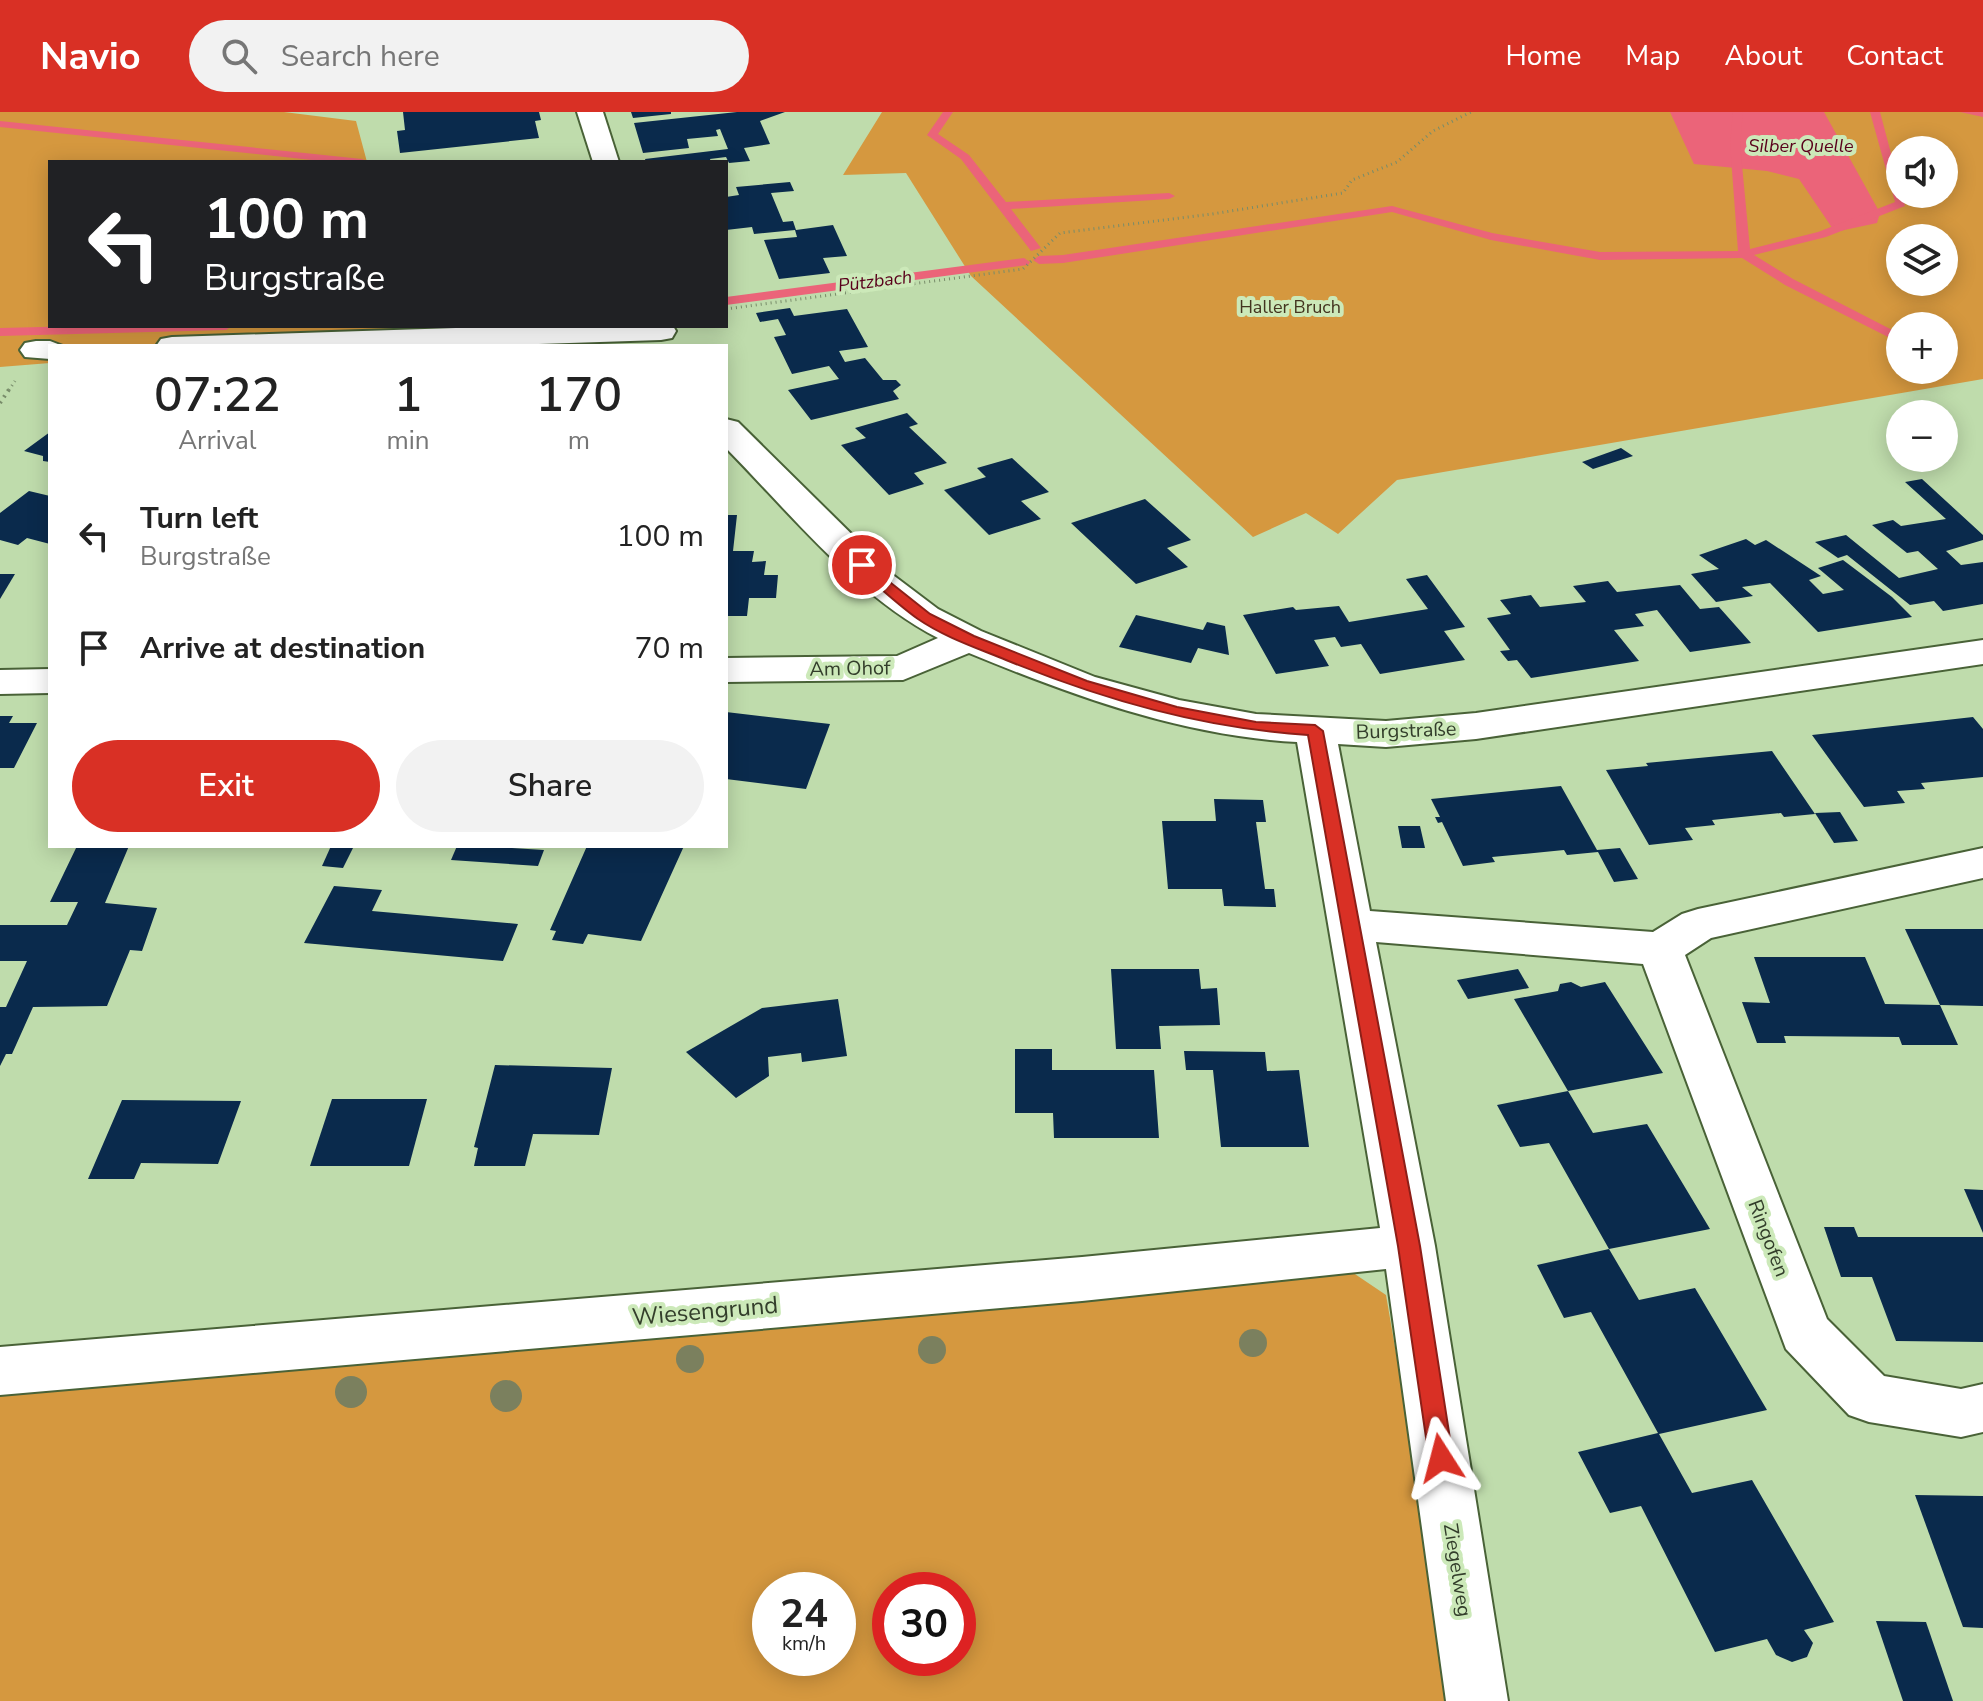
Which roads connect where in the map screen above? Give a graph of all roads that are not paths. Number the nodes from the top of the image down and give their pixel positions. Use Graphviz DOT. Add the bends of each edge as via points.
graph roads {
  1 [pos="590,112"];
  2 [pos="605,160"];
  3 [pos="663,334"];
  4 [pos="254,344"];
  5 [pos="728,431"];
  6 [pos="968,639"];
  7 [pos="1983,652"];
  8 [pos="728,670"];
  9 [pos="48,681"];
  10 [pos="0,682"];
  11 [pos="1315,731"];
  12 [pos="1983,863"];
  13 [pos="1352,925"];
  14 [pos="1660,949"];
  15 [pos="1409,1246"];
  16 [pos="0,1371"];
  17 [pos="1983,1408"];
  18 [pos="1477,1701"];
  1 -- 2 [label="street"];
  3 -- 4 [label="street"];
  5 -- 6 [label="street, Burgstraße" via="880,583 925,617"];
  6 -- 8 [label="street, Am Ohof" via="903,668"];
  6 -- 11 [label="street, Burgstraße" via="1081,685 1176,712 1256,727"];
  7 -- 11 [label="street, Burgstraße" via="1476,726 1386,734"];
  9 -- 10 [label="street"];
  11 -- 13 [label="street, Ziegelweg"];
  12 -- 14 [label="street" via="1698,925"];
  13 -- 14 [label="street"];
  13 -- 15 [label="street, Ziegelweg"];
  14 -- 17 [label="street, Ringofen" via="1805,1333 1869,1398 1961,1413"];
  15 -- 16 [label="street, Wiesengrund"];
  15 -- 18 [label="street, Ziegelweg"];
}
